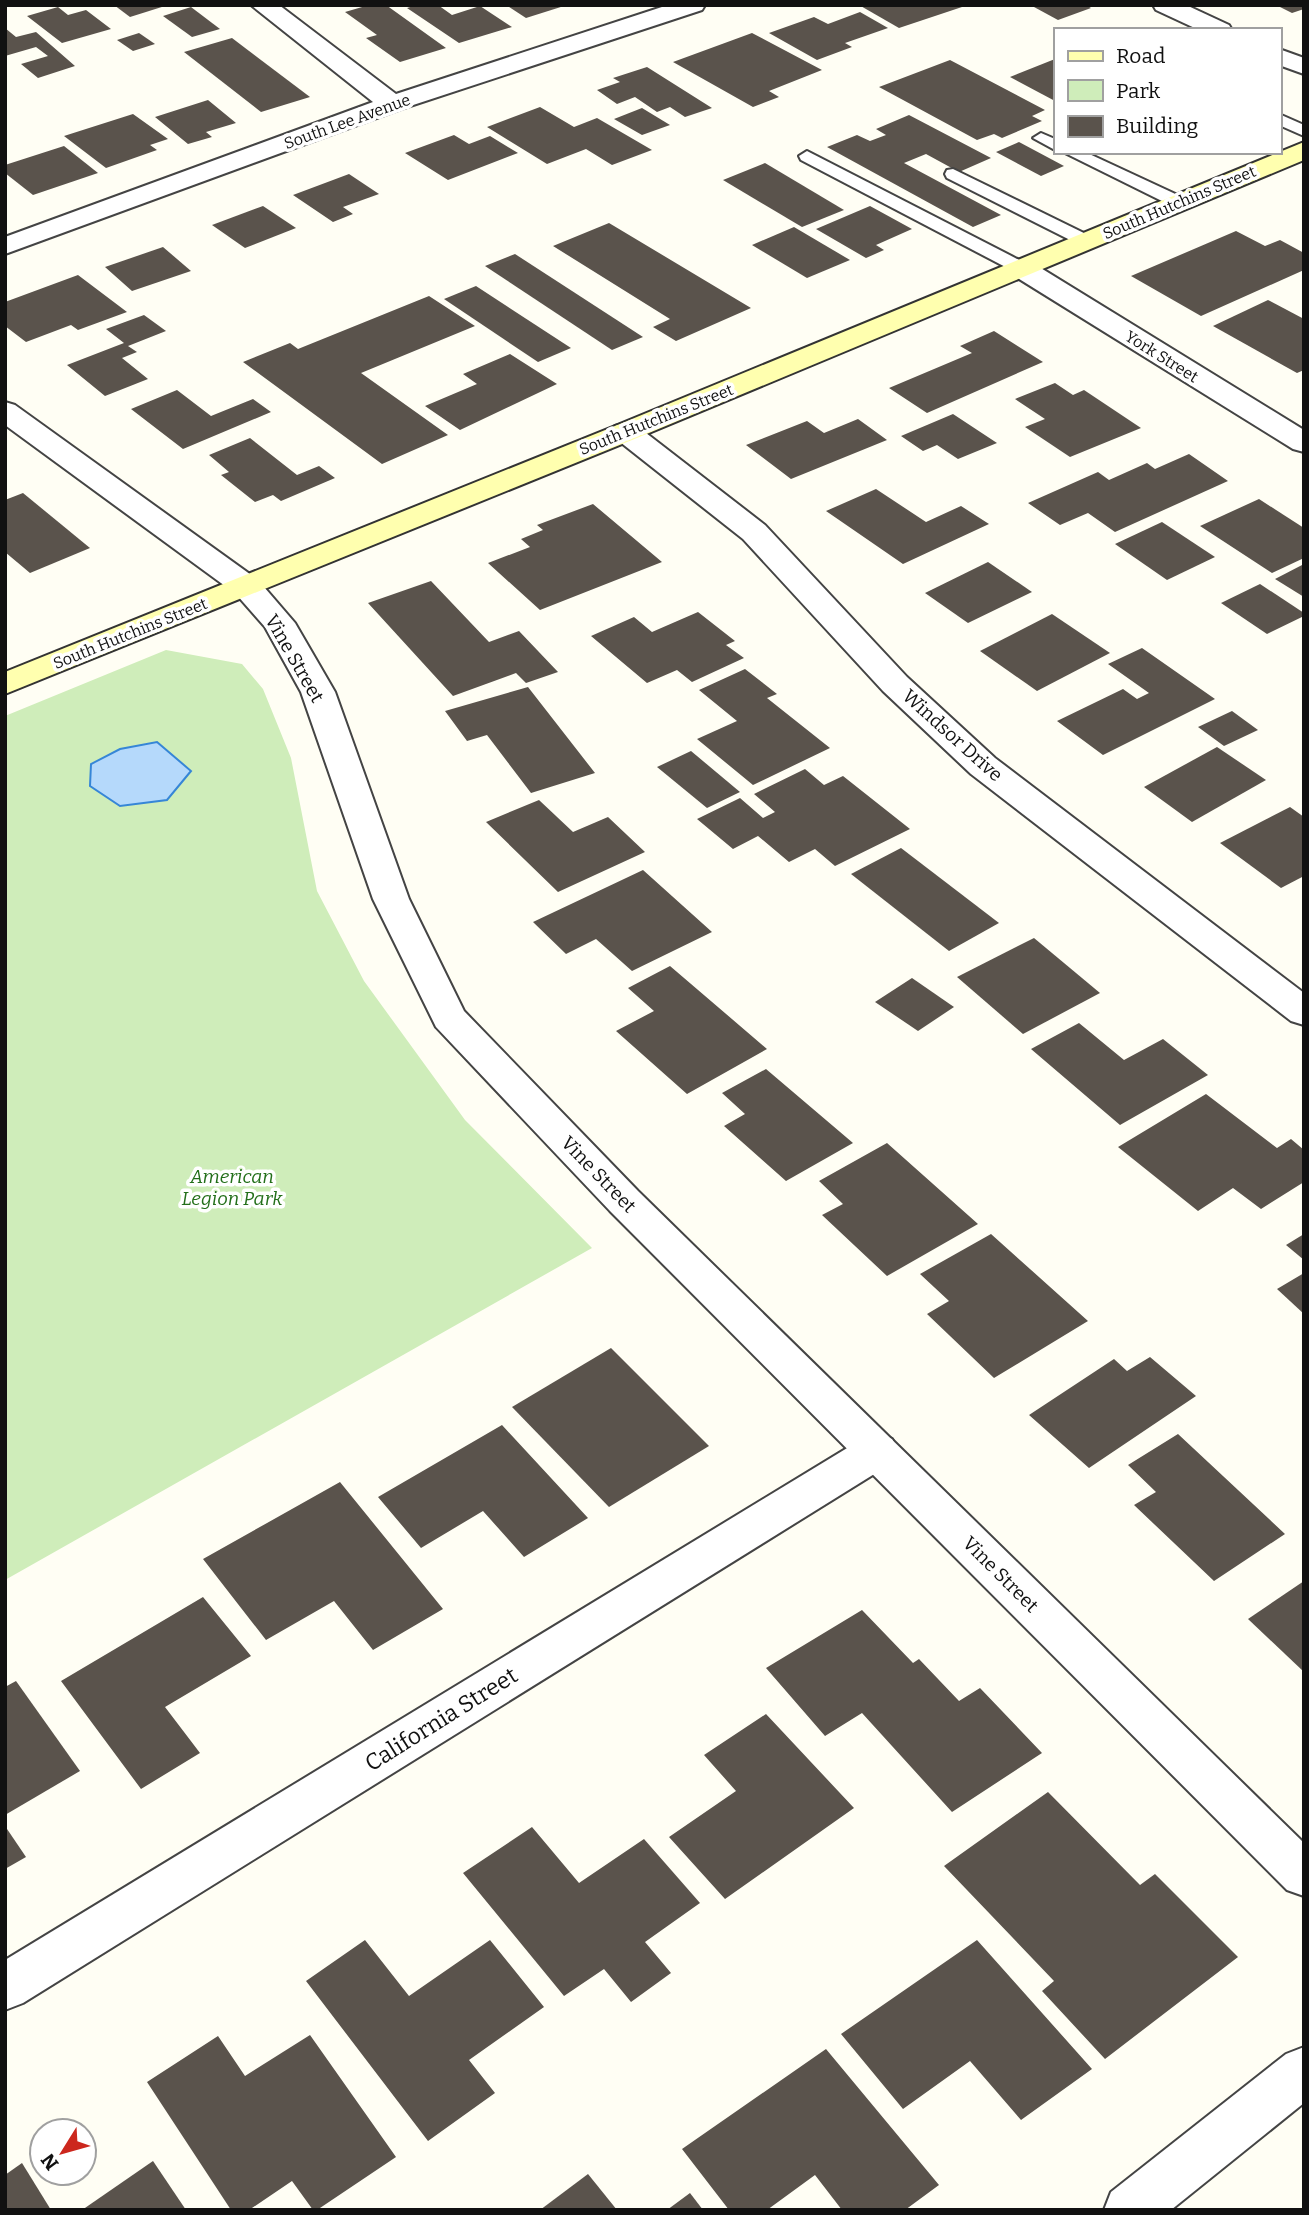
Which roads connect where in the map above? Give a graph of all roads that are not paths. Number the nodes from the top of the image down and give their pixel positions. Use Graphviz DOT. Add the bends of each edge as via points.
graph roads {
  1 [pos="263,5"];
  2 [pos="693,5"];
  3 [pos="1165,5"];
  4 [pos="1216,28"];
  5 [pos="1281,57"];
  6 [pos="1304,67"];
  7 [pos="392,104"];
  8 [pos="1281,120"];
  9 [pos="1304,131"];
  10 [pos="1304,150"];
  11 [pos="1075,154"];
  12 [pos="807,156"];
  13 [pos="953,174"];
  14 [pos="1178,202"];
  15 [pos="1086,241"];
  16 [pos="5,246"];
  17 [pos="1021,268"];
  18 [pos="5,411"];
  19 [pos="626,432"];
  20 [pos="1304,443"];
  21 [pos="247,587"];
  22 [pos="5,684"];
  23 [pos="1304,1012"];
  24 [pos="877,1451"];
  25 [pos="1304,1875"];
  26 [pos="5,1987"];
  27 [pos="1304,2071"];
  28 [pos="1130,2210"];
  1 -- 7 [label="street"];
  2 -- 7 [label="street, South Lee Avenue"];
  3 -- 4 [label="street"];
  5 -- 6 [label="street"];
  7 -- 16 [label="street, South Lee Avenue"];
  8 -- 9 [label="lane"];
  10 -- 14 [label="main road, South Hutchins Street"];
  11 -- 14 [label="lane"];
  12 -- 17 [label="lane"];
  13 -- 15 [label="lane"];
  14 -- 15 [label="main road, South Hutchins Street"];
  15 -- 17 [label="main road, South Hutchins Street"];
  17 -- 19 [label="main road, South Hutchins Street"];
  17 -- 20 [label="street, York Street"];
  18 -- 21 [label="street, Vine Street"];
  19 -- 21 [label="main road, South Hutchins Street"];
  19 -- 23 [label="street, Windsor Drive" via="754,532 895,684 984,766"];
  21 -- 22 [label="main road, South Hutchins Street"];
  21 -- 24 [label="street, Vine Street" via="279,623 318,692 391,899 449,1018 624,1201"];
  24 -- 25 [label="street, Vine Street"];
  24 -- 26 [label="street, California Street"];
  27 -- 28 [label="street"];
}
